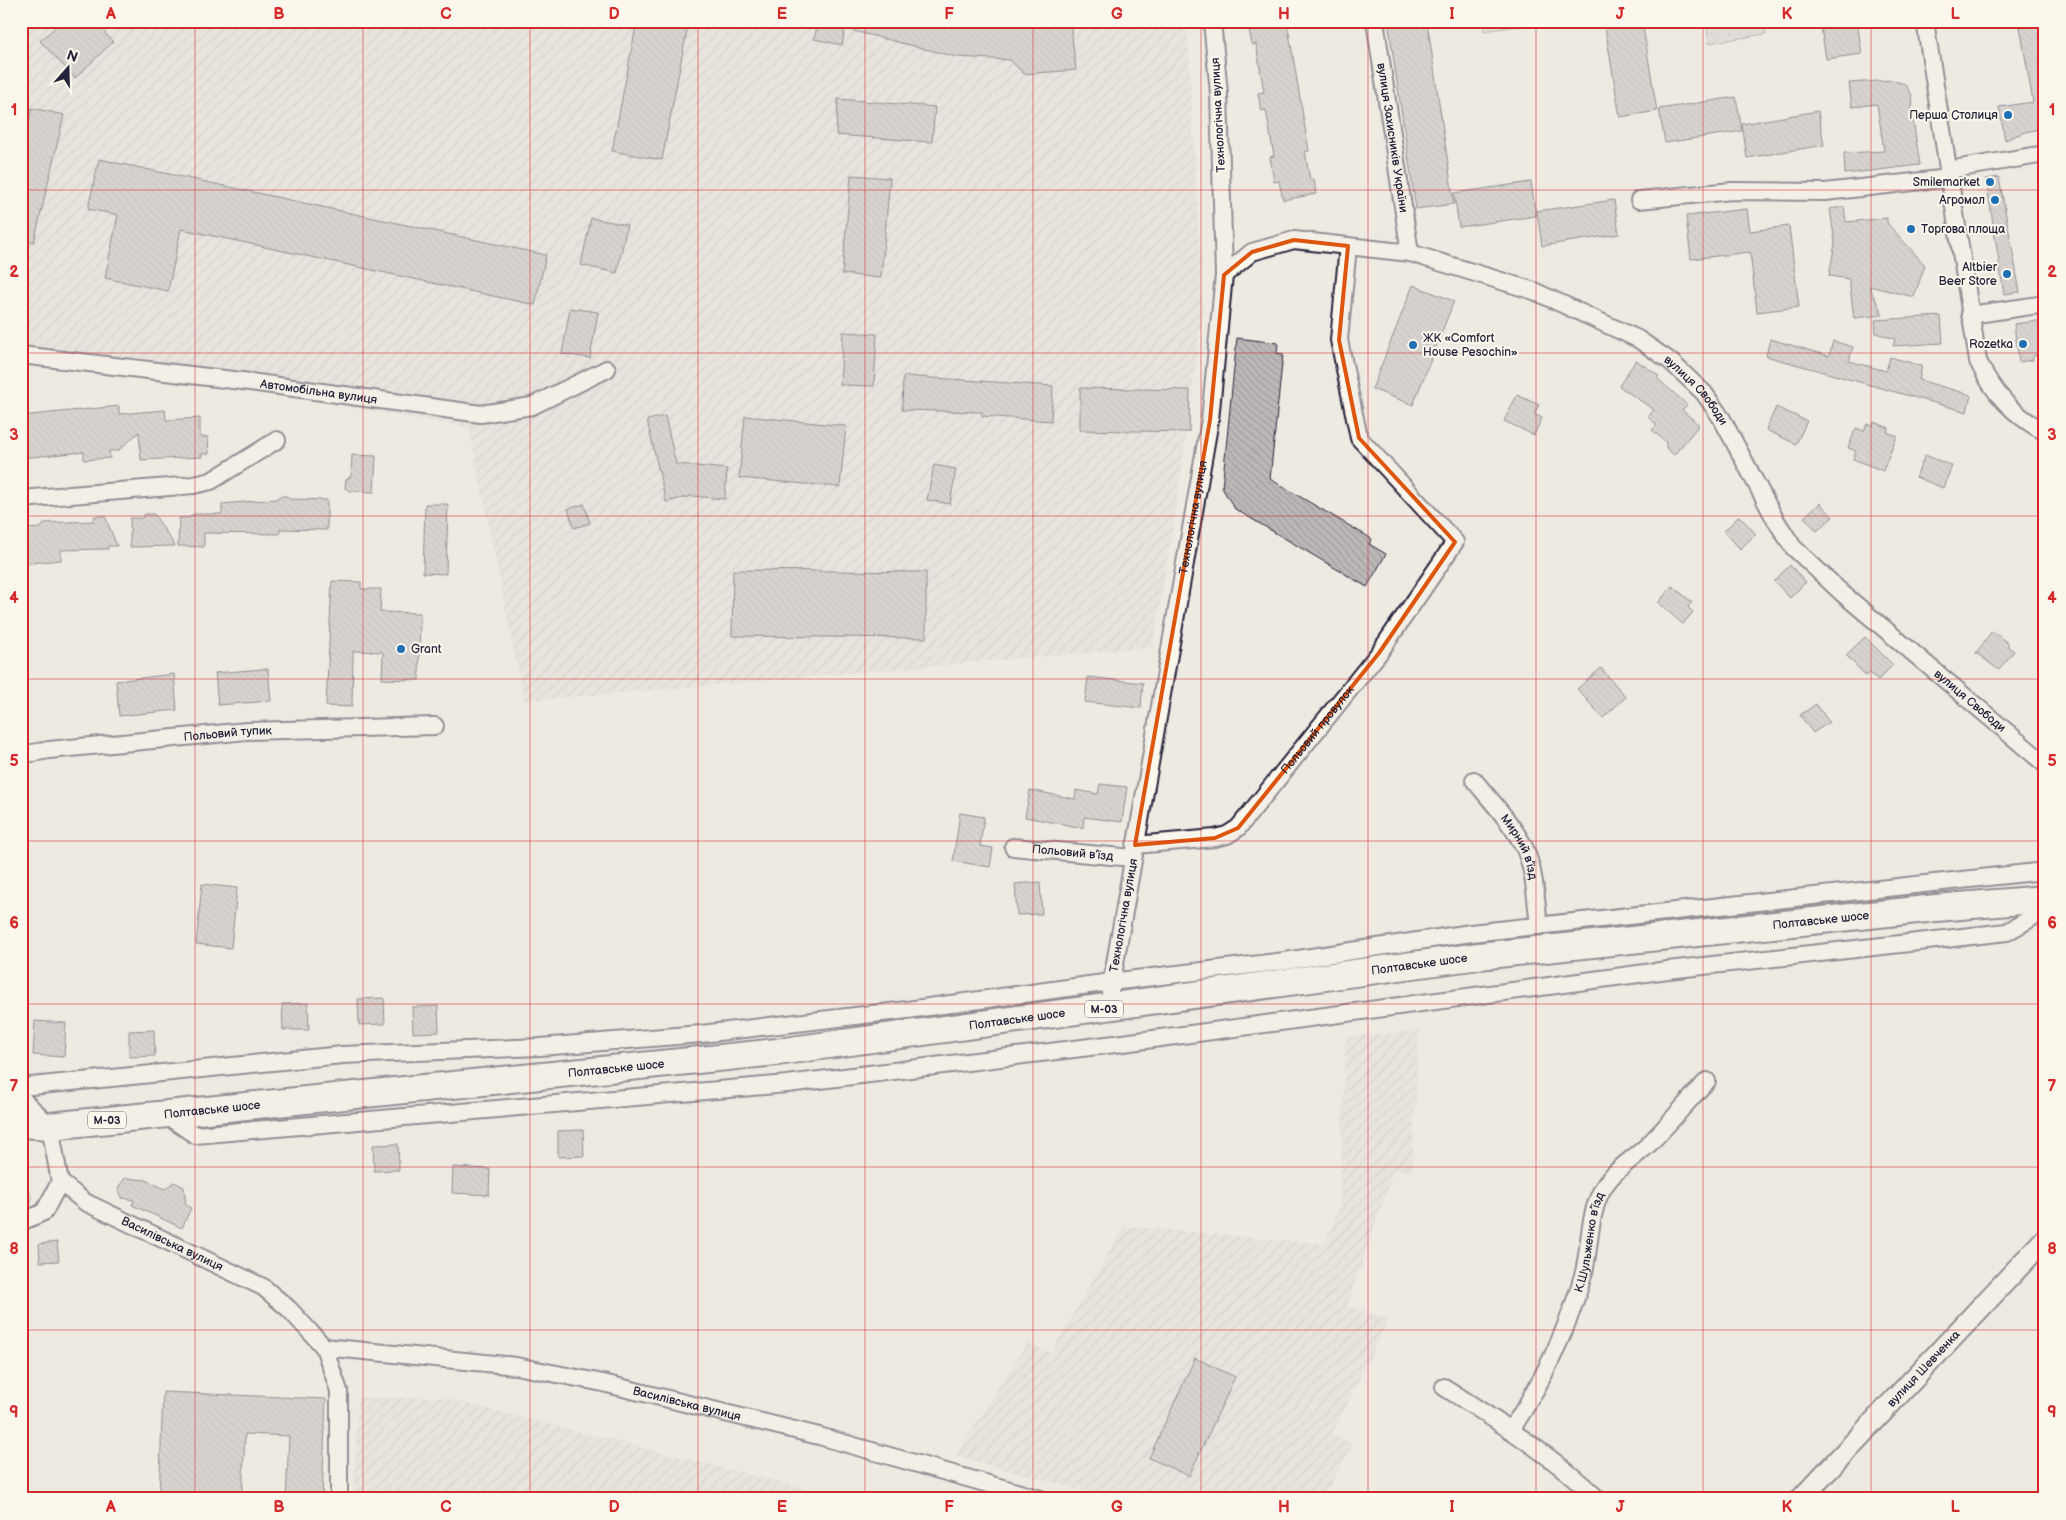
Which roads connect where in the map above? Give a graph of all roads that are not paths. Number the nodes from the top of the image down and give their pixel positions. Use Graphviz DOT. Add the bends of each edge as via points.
graph roads {
  1 [pos="1212,21"];
  2 [pos="1375,21"];
  3 [pos="1925,21"];
  4 [pos="2045,154"];
  5 [pos="1949,174"];
  6 [pos="1639,200"];
  7 [pos="1348,246"];
  8 [pos="1410,253"];
  9 [pos="1224,275"];
  10 [pos="2045,304"];
  11 [pos="1970,315"];
  12 [pos="21,356"];
  13 [pos="607,368"];
  14 [pos="2045,432"];
  15 [pos="277,440"];
  16 [pos="21,499"];
  17 [pos="435,726"];
  18 [pos="21,755"];
  19 [pos="2045,764"];
  20 [pos="1474,780"];
  21 [pos="1013,847"];
  22 [pos="1134,852"];
  23 [pos="2045,871"];
  24 [pos="2045,899"];
  25 [pos="2045,910"];
  26 [pos="1539,926"];
  27 [pos="1111,982"];
  28 [pos="1108,1008"];
  29 [pos="1706,1080"];
  30 [pos="21,1087"];
  31 [pos="21,1098"];
  32 [pos="164,1114"];
  33 [pos="21,1124"];
  34 [pos="50,1126"];
  35 [pos="21,1136"];
  36 [pos="60,1182"];
  37 [pos="21,1222"];
  38 [pos="2045,1239"];
  39 [pos="324,1346"];
  40 [pos="1444,1387"];
  41 [pos="1511,1430"];
  42 [pos="339,1499"];
  43 [pos="1041,1499"];
  44 [pos="1598,1499"];
  45 [pos="1801,1499"];
  1 -- 9 [label="street, Технологічна вулиця" via="1219,93"];
  2 -- 8 [label="street, вулиця Захисників України"];
  3 -- 5 [label="street"];
  4 -- 5 [label="street"];
  5 -- 6 [label="street" via="1825,192 1732,191"];
  5 -- 11 [label="street"];
  7 -- 8 [label="street, вулиця Свободи"];
  7 -- 9 [label="street, вулиця Свободи" via="1294,240 1252,252"];
  7 -- 22 [label="street, Польовий провулок" via="1339,340 1359,438 1456,542 1379,653 1238,828 1215,838"];
  8 -- 19 [label="street, вулиця Свободи" via="1534,290 1638,339 1670,361 1704,392 1774,519 1793,547 1842,593"];
  9 -- 22 [label="street, Технологічна вулиця" via="1210,420"];
  10 -- 11 [label="street"];
  11 -- 14 [label="street" via="1978,361 1986,380 2012,411"];
  12 -- 13 [label="street, Автомобільна вулиця" via="250,382 481,414 532,406"];
  15 -- 16 [label="street" via="211,481 194,485"];
  17 -- 18 [label="street, Польовий тупик" via="247,731"];
  20 -- 26 [label="street, Мирний в’їзд" via="1525,849"];
  21 -- 22 [label="street, Польовий в’їзд"];
  22 -- 27 [label="street, Технологічна вулиця"];
  23 -- 26 [label="street"];
  24 -- 28 [label="highway, Полтавське шосе / М-03" via="1479,956"];
  25 -- 32 [label="street" via="2007,932 1668,970 787,1084 195,1135"];
  26 -- 27 [label="street"];
  27 -- 28 [label="street, Технологічна вулиця"];
  27 -- 30 [label="street" via="701,1034 540,1048 342,1055"];
  28 -- 32 [label="highway, Полтавське шосе / М-03" via="777,1052"];
  29 -- 41 [label="street, К.Шульженко в’їзд" via="1647,1145 1610,1177 1601,1191 1584,1270 1556,1353"];
  31 -- 34 [label="street"];
  32 -- 34 [label="highway, Полтавське шосе / М-03"];
  33 -- 34 [label="highway, М-03"];
  34 -- 35 [label="highway, М-03"];
  34 -- 36 [label="street"];
  36 -- 37 [label="street" via="44,1212"];
  36 -- 39 [label="street, Василівська вулиця" via="85,1202 263,1286"];
  38 -- 45 [label="street, вулиця Шевченка"];
  39 -- 42 [label="street, Василівська вулиця" via="339,1391"];
  39 -- 43 [label="street, Василівська вулиця" via="507,1365 603,1383 819,1436"];
  40 -- 41 [label="street"];
  41 -- 44 [label="street" via="1581,1482"];
}
